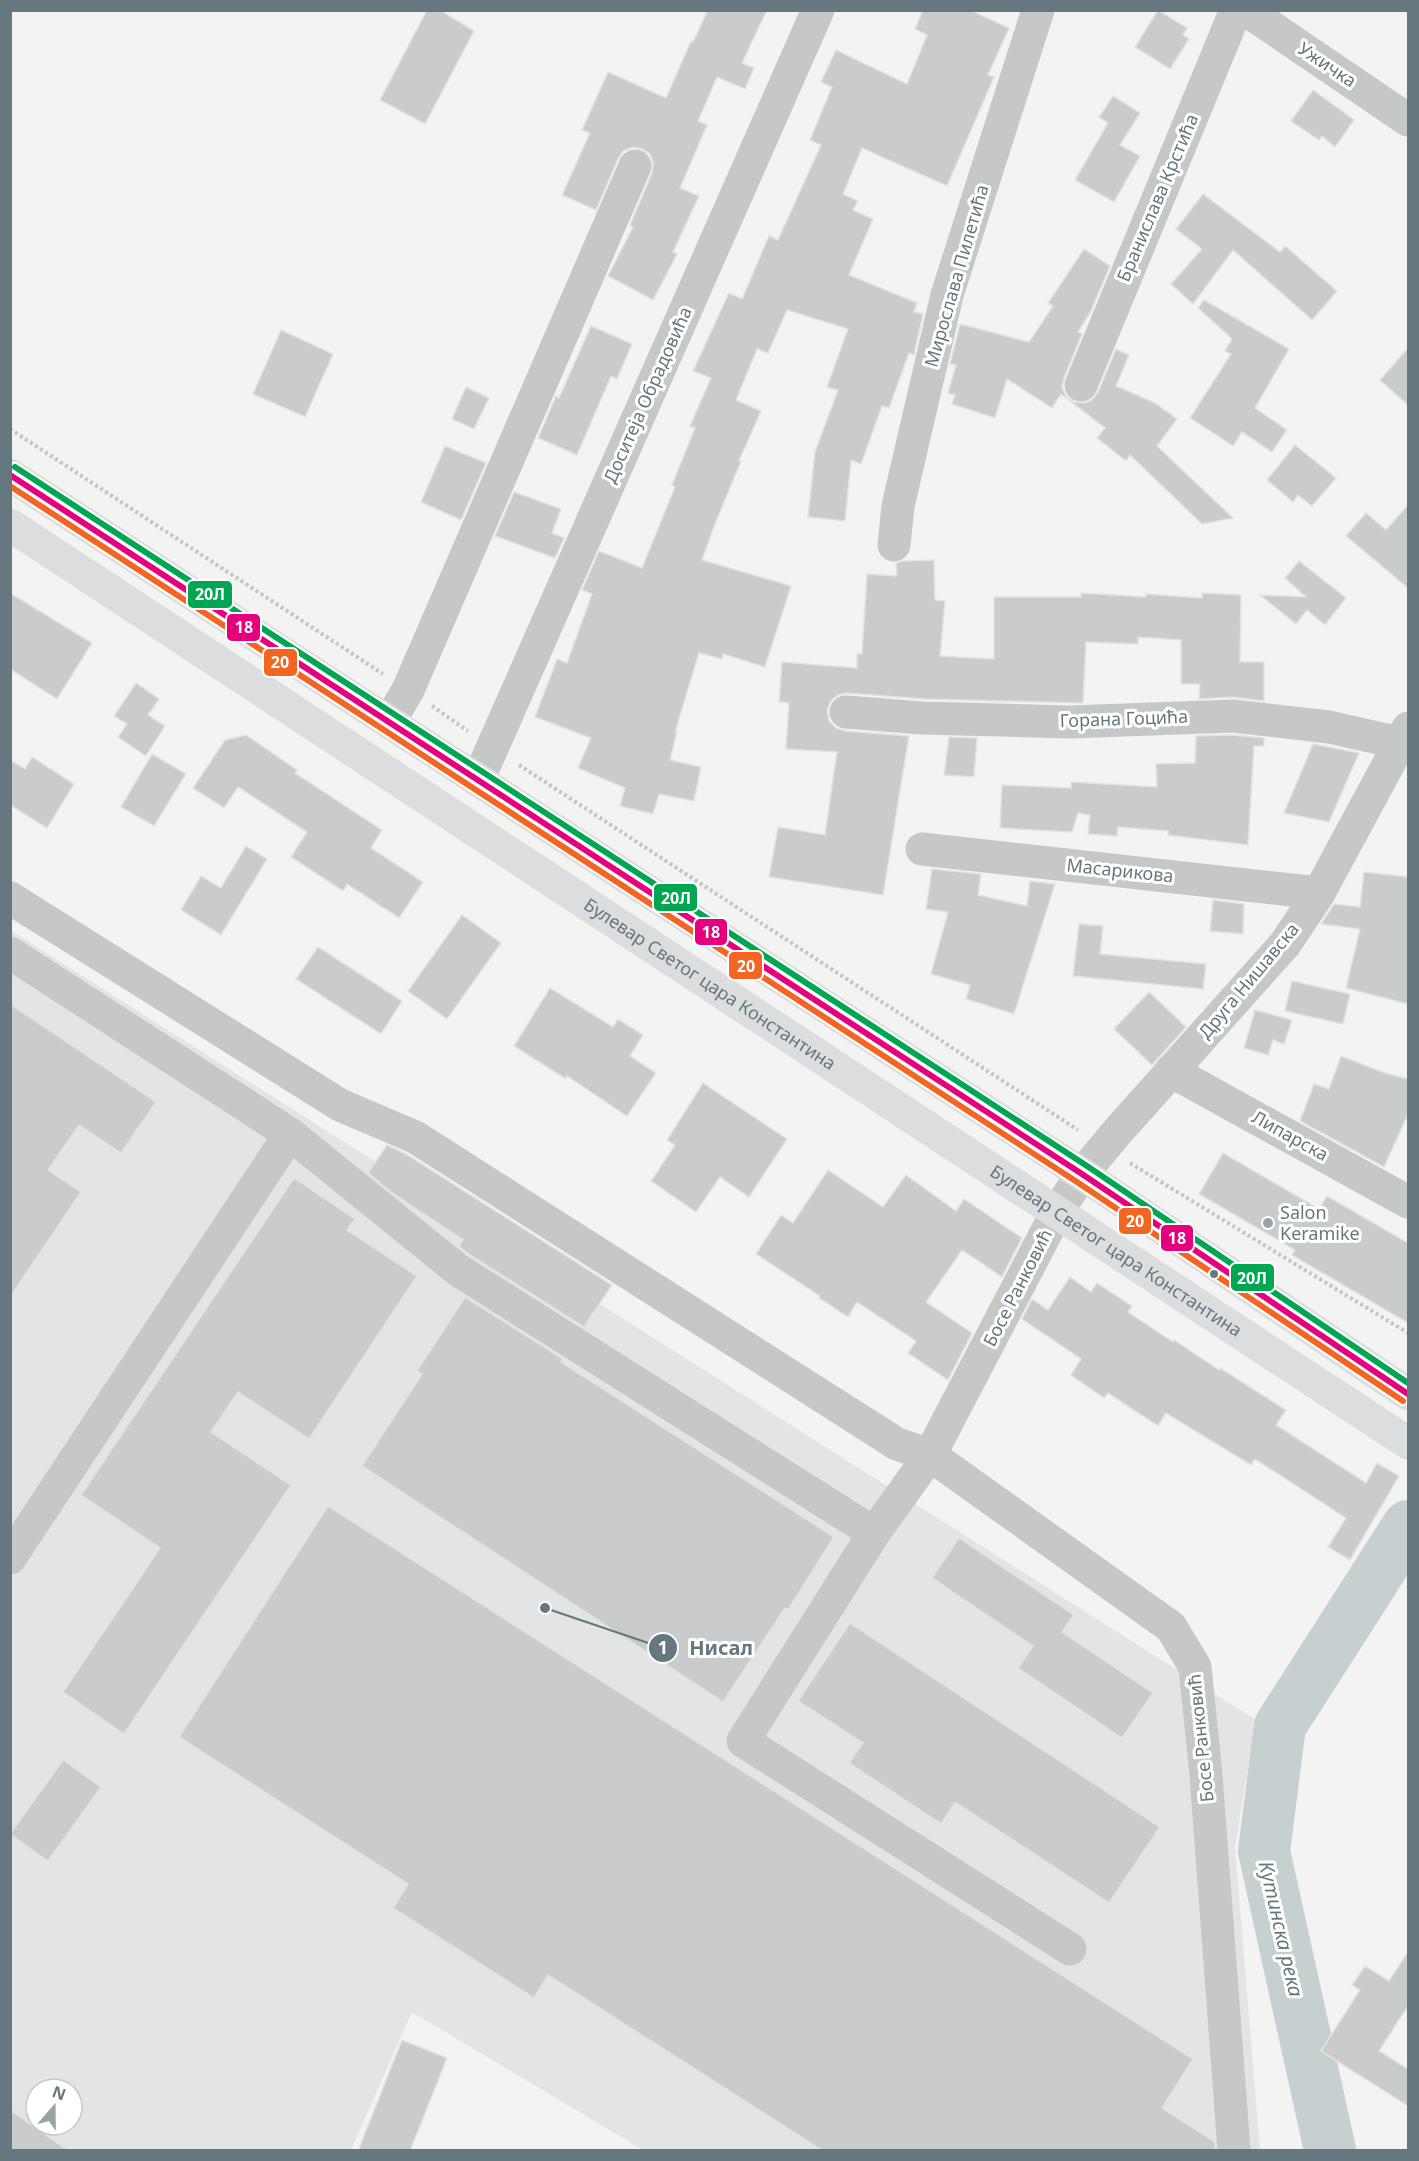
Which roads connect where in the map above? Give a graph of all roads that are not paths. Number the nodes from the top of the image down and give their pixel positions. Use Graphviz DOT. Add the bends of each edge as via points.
graph roads {
  1 [pos="818,10"];
  2 [pos="1038,10"];
  3 [pos="1236,10"];
  4 [pos="1246,10"];
  5 [pos="1405,109"];
  6 [pos="635,166"];
  7 [pos="1081,385"];
  8 [pos="10,475"];
  9 [pos="10,525"];
  10 [pos="894,545"];
  11 [pos="846,712"];
  12 [pos="389,722"];
  13 [pos="1404,736"];
  14 [pos="478,780"];
  15 [pos="922,849"];
  16 [pos="1318,893"];
  17 [pos="10,898"];
  18 [pos="10,953"];
  19 [pos="1171,1071"];
  20 [pos="290,1134"];
  21 [pos="1082,1174"];
  22 [pos="1408,1202"];
  23 [pos="1057,1212"];
  24 [pos="1408,1394"];
  25 [pos="1403,1439"];
  26 [pos="930,1455"];
  27 [pos="874,1533"];
  28 [pos="10,1558"];
  29 [pos="1070,1949"];
  30 [pos="1233,2151"];
  1 -- 14 [label="street, Доситеја Обрадовића"];
  2 -- 10 [label="street, Мирослава Пилетића" via="947,295 898,506"];
  3 -- 7 [label="street, Бранислава Крстића"];
  4 -- 5 [label="street, Ужичка"];
  6 -- 12 [label="street" via="408,690"];
  8 -- 12 [label="main road"];
  9 -- 23 [label="main road, Булевар Светог цара Константина"];
  11 -- 13 [label="street, Горана Гоцића" via="1070,722 1233,716"];
  12 -- 14 [label="main road"];
  13 -- 16 [label="street, Друга Нишавска"];
  14 -- 21 [label="main road"];
  15 -- 16 [label="street, Масарикова"];
  16 -- 19 [label="street, Друга Нишавска" via="1285,944"];
  17 -- 26 [label="street, Босе Ранковић" via="340,1105 415,1137 897,1444"];
  18 -- 20 [label="street"];
  19 -- 21 [label="street, Друга Нишавска"];
  19 -- 22 [label="street, Липарска"];
  20 -- 27 [label="street" via="458,1270"];
  20 -- 28 [label="street"];
  21 -- 23 [label="street, Друга Нишавска"];
  21 -- 24 [label="main road"];
  23 -- 25 [label="main road, Булевар Светог цара Константина"];
  23 -- 26 [label="street, Босе Ранковић"];
  26 -- 27 [label="street, Босе Ранковић"];
  26 -- 30 [label="street, Босе Ранковић" via="1171,1627 1195,1667"];
  27 -- 29 [label="street, Босе Ранковић" via="742,1741"];
}
